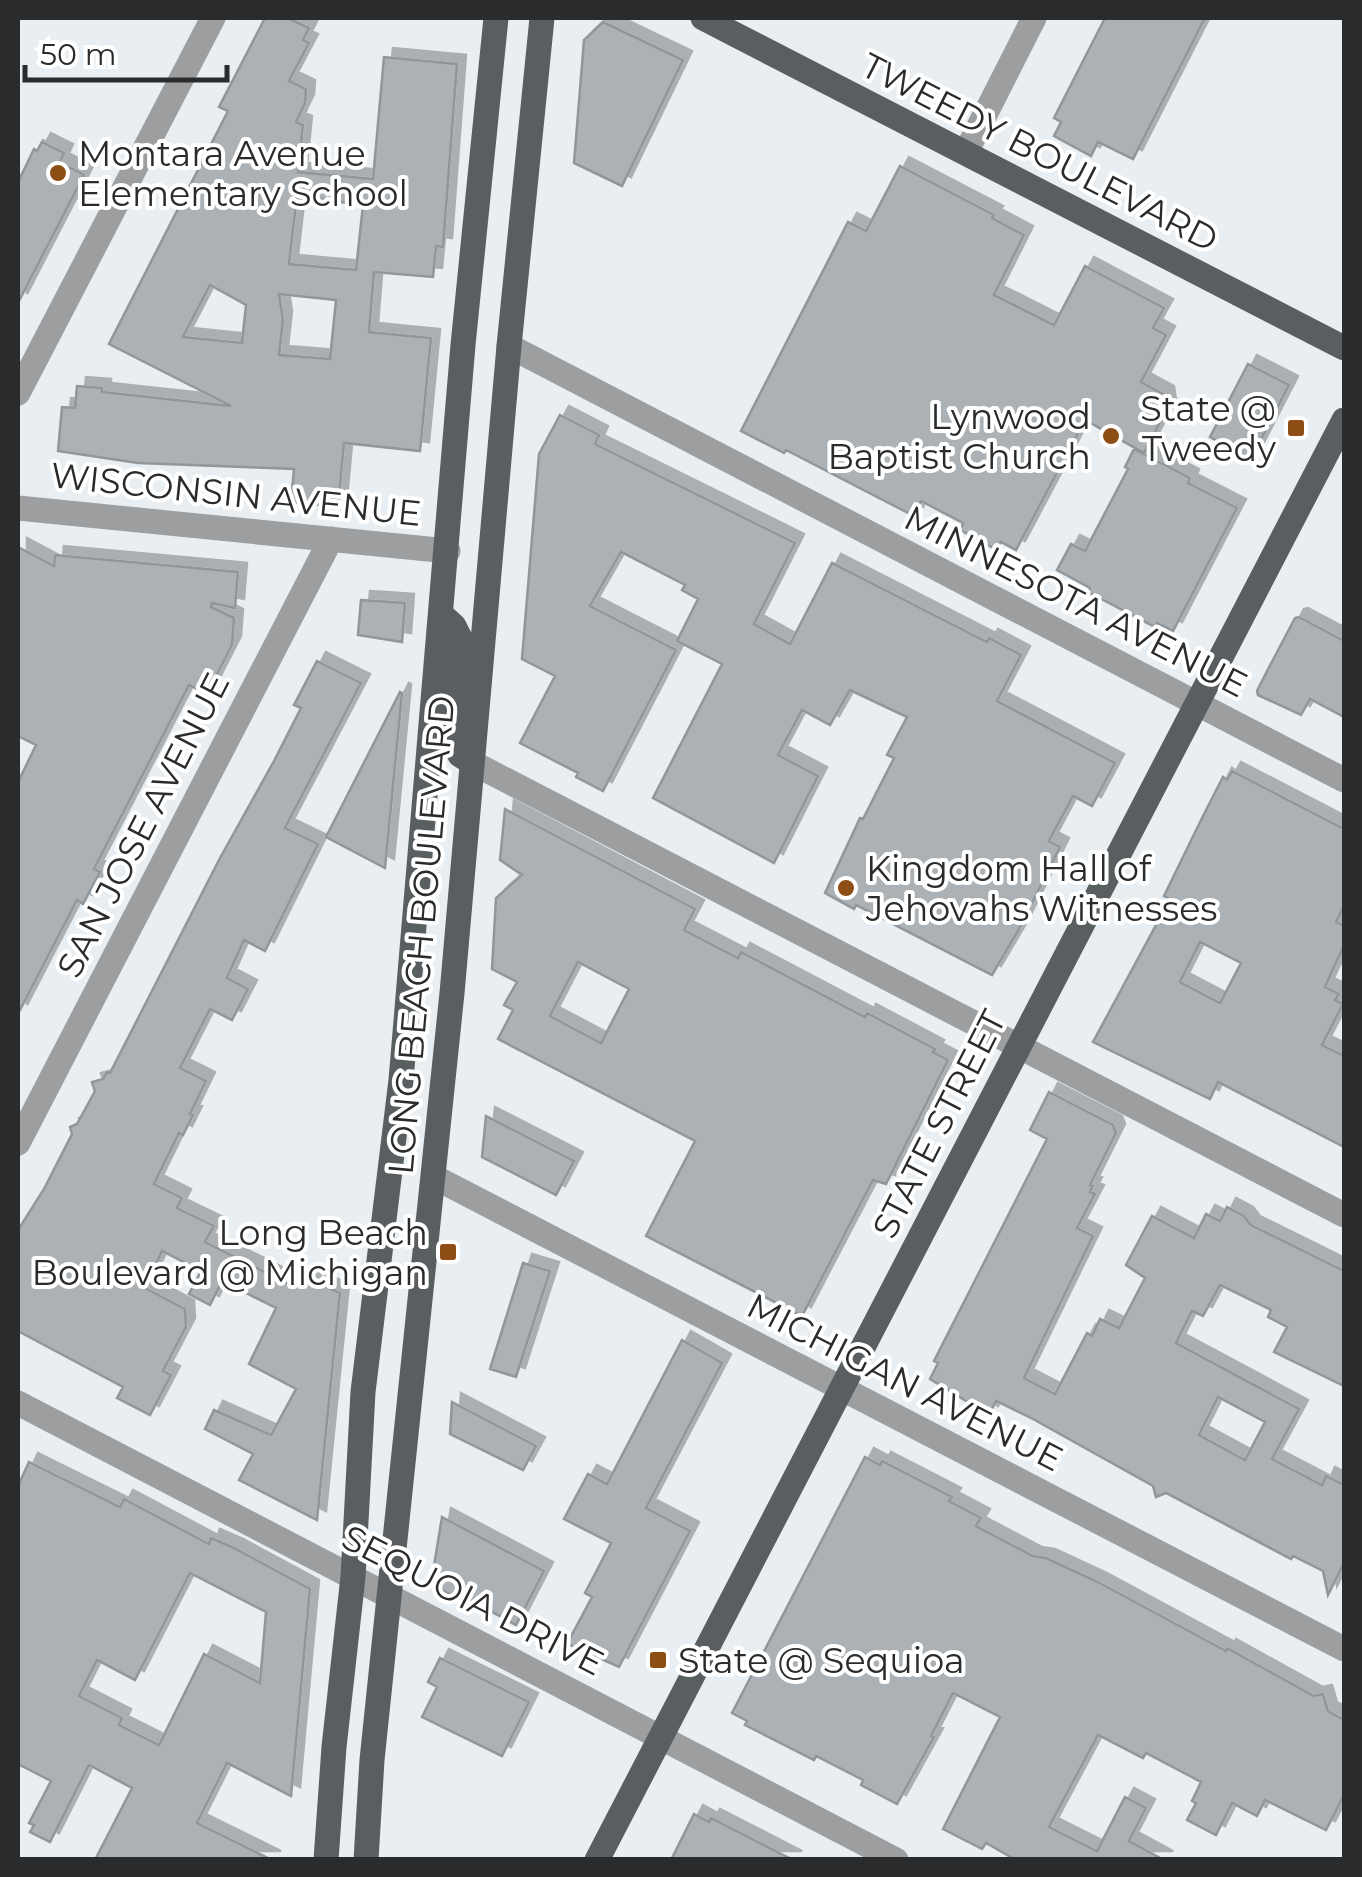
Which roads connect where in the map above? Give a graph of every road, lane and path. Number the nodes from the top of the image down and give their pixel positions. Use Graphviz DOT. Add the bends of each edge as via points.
graph roads {
  1 [pos="213,18"];
  2 [pos="496,18"];
  3 [pos="542,18"];
  4 [pos="704,18"];
  5 [pos="1034,18"];
  6 [pos="966,152"];
  7 [pos="508,346"];
  8 [pos="1344,348"];
  9 [pos="18,393"];
  10 [pos="1344,420"];
  11 [pos="18,508"];
  12 [pos="332,539"];
  13 [pos="448,551"];
  14 [pos="443,616"];
  15 [pos="1197,704"];
  16 [pos="471,762"];
  17 [pos="1344,780"];
  18 [pos="1019,1046"];
  19 [pos="18,1144"];
  20 [pos="434,1177"];
  21 [pos="1344,1215"];
  22 [pos="842,1388"];
  23 [pos="18,1403"];
  24 [pos="353,1577"];
  25 [pos="390,1596"];
  26 [pos="1344,1649"];
  27 [pos="660,1737"];
  28 [pos="326,1860"];
  29 [pos="366,1860"];
  30 [pos="597,1860"];
  31 [pos="896,1860"];
  1 -- 9 [label="street"];
  2 -- 13 [label="main road, LONG BEACH BOULEVARD"];
  3 -- 7 [label="main road, LONG BEACH BOULEVARD"];
  4 -- 6 [label="main road, TWEEDY BOULEVARD"];
  5 -- 6 [label="street"];
  6 -- 8 [label="main road, TWEEDY BOULEVARD"];
  7 -- 15 [label="street, MINNESOTA AVENUE"];
  7 -- 16 [label="main road, LONG BEACH BOULEVARD"];
  10 -- 15 [label="main road, STATE STREET"];
  11 -- 12 [label="street, WISCONSIN AVENUE"];
  12 -- 13 [label="street, WISCONSIN AVENUE"];
  12 -- 19 [label="street, SAN JOSE AVENUE"];
  13 -- 14 [label="main road, LONG BEACH BOULEVARD"];
  14 -- 16 [label="main road" via="460,638 452,740"];
  14 -- 24 [label="main road, LONG BEACH BOULEVARD" via="401,1080 364,1392"];
  15 -- 17 [label="street, MINNESOTA AVENUE"];
  15 -- 18 [label="main road, STATE STREET"];
  16 -- 18 [label="street"];
  16 -- 20 [label="main road, LONG BEACH BOULEVARD"];
  18 -- 21 [label="street"];
  18 -- 22 [label="main road, STATE STREET"];
  20 -- 22 [label="street, MICHIGAN AVENUE"];
  20 -- 25 [label="main road, LONG BEACH BOULEVARD"];
  22 -- 26 [label="street, MICHIGAN AVENUE"];
  22 -- 27 [label="main road, STATE STREET"];
  23 -- 24 [label="street, SEQUOIA DRIVE"];
  24 -- 25 [label="street, SEQUOIA DRIVE"];
  24 -- 28 [label="main road, LONG BEACH BOULEVARD"];
  25 -- 27 [label="street, SEQUOIA DRIVE"];
  25 -- 29 [label="main road, LONG BEACH BOULEVARD"];
  27 -- 30 [label="main road, STATE STREET"];
  27 -- 31 [label="street, SEQUOIA DRIVE"];
}
